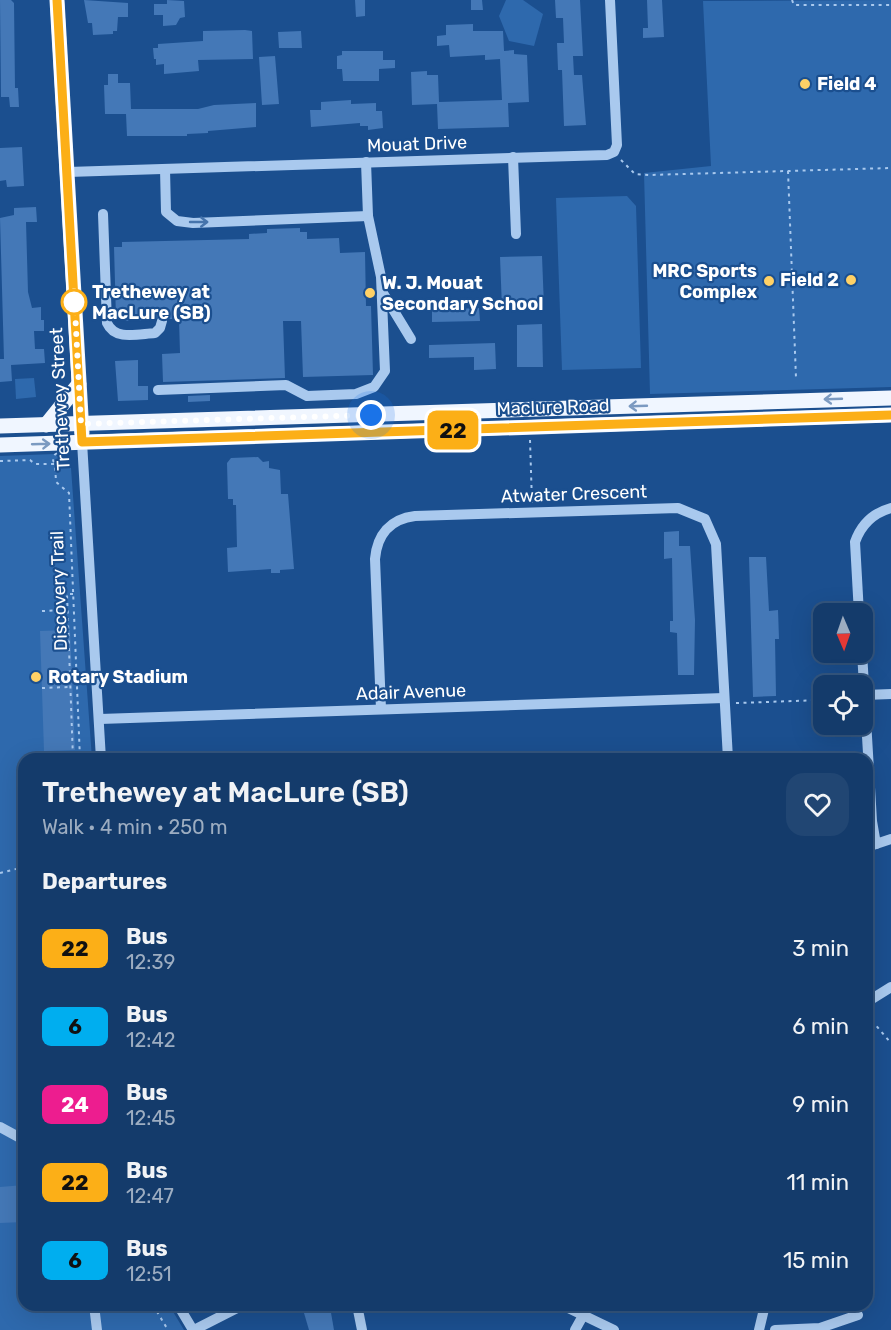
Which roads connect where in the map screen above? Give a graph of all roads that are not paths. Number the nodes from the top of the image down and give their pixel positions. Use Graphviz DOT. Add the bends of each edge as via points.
graph roads {
  1 [pos="57,0"];
  2 [pos="610,0"];
  3 [pos="513,157"];
  4 [pos="366,162"];
  5 [pos="165,169"];
  6 [pos="68,172"];
  7 [pos="103,214"];
  8 [pos="368,216"];
  9 [pos="516,234"];
  10 [pos="382,292"];
  11 [pos="162,321"];
  12 [pos="411,339"];
  13 [pos="79,384"];
  14 [pos="158,390"];
  15 [pos="891,398"];
  16 [pos="891,415"];
  17 [pos="81,424"];
  18 [pos="46,425"];
  19 [pos="0,426"];
  20 [pos="82,442"];
  21 [pos="0,445"];
  22 [pos="891,508"];
  23 [pos="858,603"];
  24 [pos="873,694"];
  25 [pos="891,694"];
  26 [pos="724,701"];
  27 [pos="381,709"];
  28 [pos="100,719"];
  29 [pos="867,735"];
  30 [pos="101,753"];
  31 [pos="728,753"];
  32 [pos="868,753"];
  33 [pos="891,839"];
  34 [pos="873,845"];
  35 [pos="891,987"];
  36 [pos="873,998"];
  37 [pos="0,1127"];
  38 [pos="18,1137"];
  39 [pos="95,1311"];
  40 [pos="182,1311"];
  41 [pos="231,1311"];
  42 [pos="358,1311"];
  43 [pos="573,1311"];
  44 [pos="586,1311"];
  45 [pos="764,1311"];
  46 [pos="858,1315"];
  47 [pos="583,1316"];
  48 [pos="97,1330"];
  49 [pos="193,1330"];
  50 [pos="362,1330"];
  51 [pos="575,1330"];
  52 [pos="614,1330"];
  53 [pos="759,1330"];
  54 [pos="775,1330"];
  1 -- 6 [label="main road, Trethewey Street"];
  2 -- 3 [label="street, Mouat Drive" via="617,145 614,152"];
  3 -- 4 [label="street, Mouat Drive"];
  3 -- 9 [label="street"];
  4 -- 5 [label="street, Mouat Drive"];
  4 -- 8 [label="street"];
  5 -- 6 [label="street, Mouat Drive"];
  5 -- 8 [label="street, one-way" via="166,212 177,221"];
  6 -- 13 [label="main road, Trethewey Street"];
  7 -- 11 [label="street" via="107,323 111,331 118,335 155,333"];
  8 -- 10 [label="street"];
  10 -- 12 [label="street"];
  10 -- 14 [label="street" via="385,372 374,387 356,394 307,396 286,386"];
  13 -- 17 [label="main road, Trethewey Street"];
  13 -- 18 [label="main road"];
  15 -- 17 [label="main road, Maclure Road, one-way"];
  16 -- 20 [label="main road, Maclure Road"];
  17 -- 18 [label="main road, Maclure Road"];
  17 -- 20 [label="main road, Trethewey Street"];
  18 -- 19 [label="main road, Maclure Road"];
  21 -- 20 [label="main road, Maclure Road, one-way"];
  20 -- 28 [label="street, Trethewey Street"];
  22 -- 23 [label="street" via="872,517 858,533 855,542"];
  24 -- 25 [label="street"];
  26 -- 27 [label="street, Adair Avenue"];
  26 -- 27 [label="street, Atwater Crescent" via="716,544 705,519 666,507 406,517 396,522 381,536 375,559"];
  26 -- 31 [label="street, Atwater Crescent"];
  27 -- 28 [label="street, Adair Avenue"];
  28 -- 30 [label="street, Trethewey Street"];
  29 -- 32 [label="street"];
  33 -- 34 [label="street"];
  35 -- 36 [label="street"];
  37 -- 38 [label="street"];
  39 -- 48 [label="street"];
  40 -- 49 [label="street"];
  41 -- 49 [label="street"];
  42 -- 50 [label="street"];
  43 -- 47 [label="street"];
  44 -- 47 [label="street"];
  45 -- 53 [label="street"];
  46 -- 54 [label="street" via="820,1328"];
  47 -- 51 [label="street"];
  47 -- 52 [label="street"];
}
